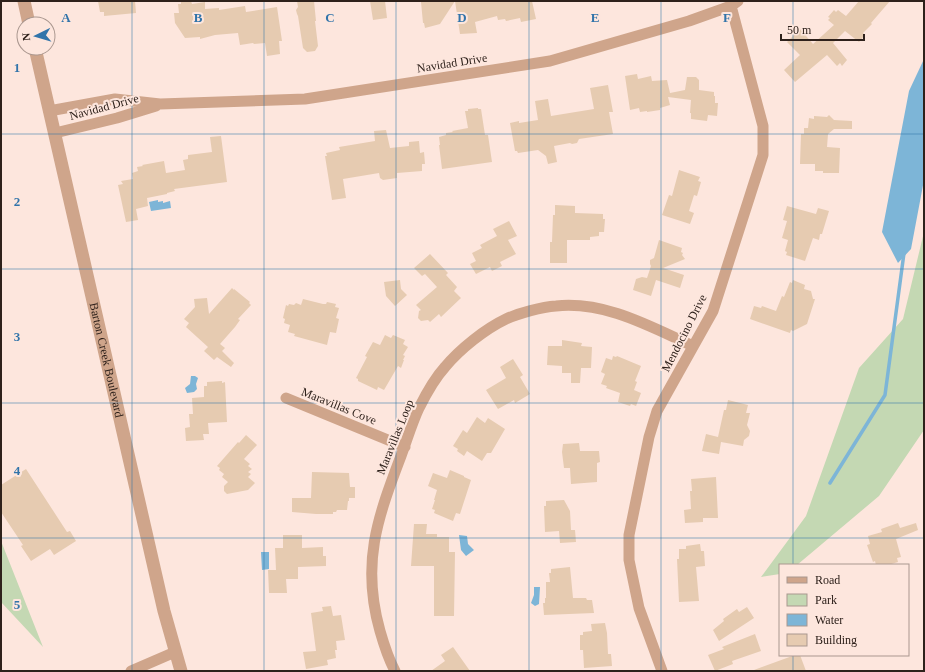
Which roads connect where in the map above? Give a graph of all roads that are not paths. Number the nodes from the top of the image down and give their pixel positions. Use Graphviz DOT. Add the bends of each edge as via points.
graph roads {
  1 [pos="24,1"];
  2 [pos="734,3"];
  3 [pos="27,16"];
  4 [pos="37,56"];
  5 [pos="160,104"];
  6 [pos="49,111"];
  7 [pos="55,133"];
  8 [pos="692,346"];
  9 [pos="286,398"];
  10 [pos="405,447"];
  11 [pos="175,652"];
  12 [pos="131,671"];
  13 [pos="181,671"];
  14 [pos="395,671"];
  15 [pos="662,671"];
  1 -- 3 [label="street"];
  2 -- 5 [label="street, Navidad Drive" via="689,21 550,61 305,99"];
  2 -- 8 [label="street, Mendocino Drive" via="762,126 763,155 713,311"];
  4 -- 6 [label="street, Barton Creek Boulevard"];
  5 -- 6 [label="street, Navidad Drive" via="115,100"];
  5 -- 7 [label="street, Navidad Drive" via="117,118"];
  6 -- 7 [label="street, Barton Creek Boulevard"];
  7 -- 11 [label="street, Barton Creek Boulevard"];
  8 -- 10 [label="street, Maravillas Loop" via="640,321 606,310 577,305 555,306 507,318 464,348 444,368 419,409"];
  8 -- 15 [label="street, Mendocino Drive" via="657,411 649,437 629,535 630,560 639,608"];
  9 -- 10 [label="street, Maravillas Cove"];
  10 -- 14 [label="street, Maravillas Loop" via="380,512 371,580 379,625 389,661"];
  11 -- 12 [label="street"];
  11 -- 13 [label="street, Barton Creek Boulevard"];
}
